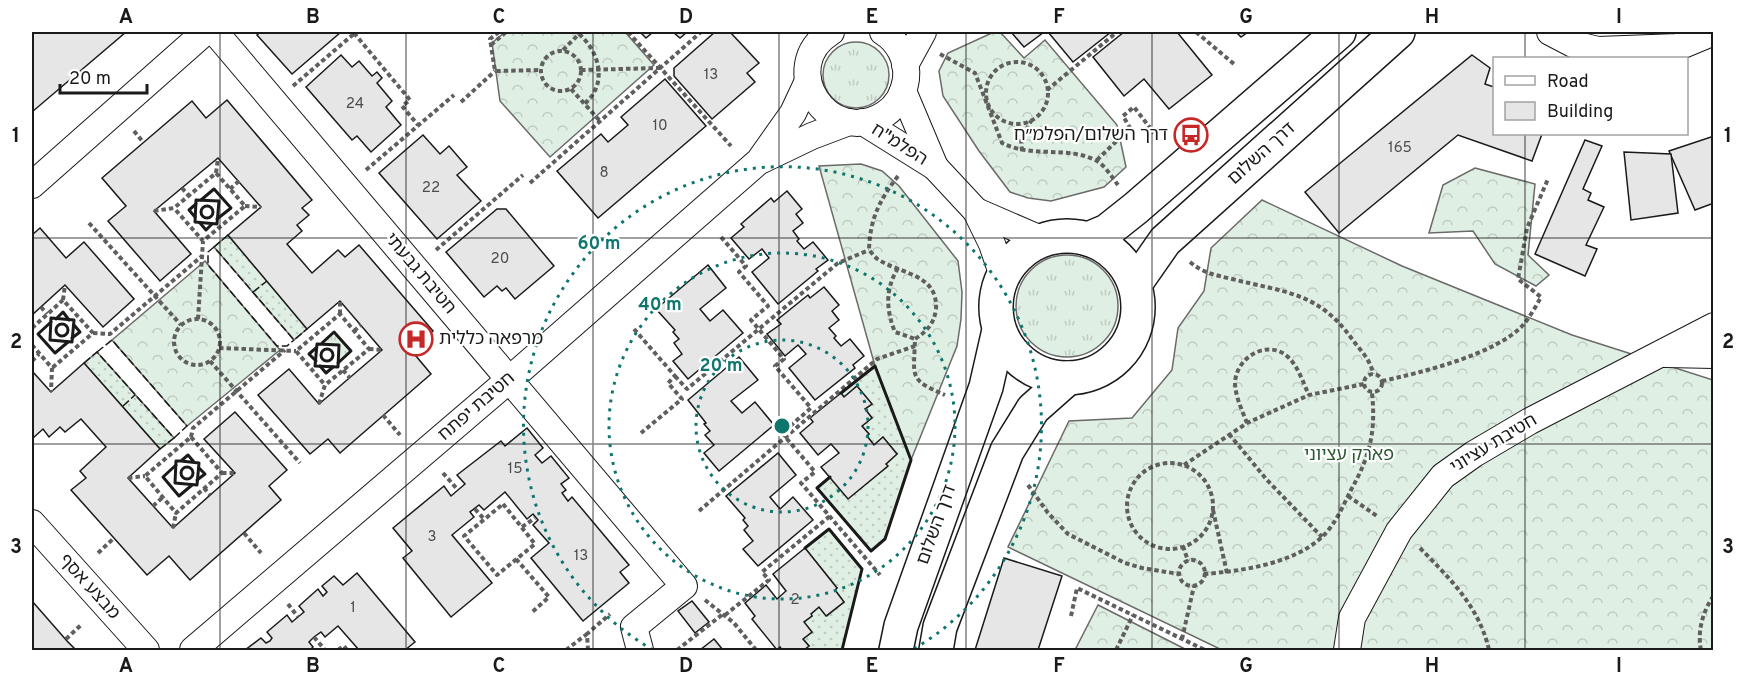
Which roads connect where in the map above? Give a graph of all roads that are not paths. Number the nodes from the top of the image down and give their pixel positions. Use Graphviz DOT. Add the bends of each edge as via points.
graph roads {
  1 [pos="205,32"];
  2 [pos="215,32"];
  3 [pos="800,32"];
  4 [pos="831,32"];
  5 [pos="883,32"];
  6 [pos="1339,32"];
  7 [pos="1398,32"];
  8 [pos="1550,32"];
  9 [pos="1713,32"];
  10 [pos="930,42"];
  11 [pos="905,65"];
  12 [pos="809,71"];
  13 [pos="903,91"];
  14 [pos="856,122"];
  15 [pos="759,161"];
  16 [pos="935,167"];
  17 [pos="32,185"];
  18 [pos="976,211"];
  19 [pos="1088,239"];
  20 [pos="1043,240"];
  21 [pos="1003,276"];
  22 [pos="1135,284"];
  23 [pos="1713,326"];
  24 [pos="999,330"];
  25 [pos="1662,354"];
  26 [pos="1713,355"];
  27 [pos="1068,378"];
  28 [pos="509,380"];
  29 [pos="32,523"];
  30 [pos="146,651"];
  31 [pos="193,651"];
  32 [pos="640,651"];
  33 [pos="896,651"];
  34 [pos="936,651"];
  35 [pos="1347,651"];
  1 -- 17 [label="street"];
  2 -- 28 [label="street, חטיבת גבעתי"];
  3 -- 12 [label="street"];
  4 -- 12 [label="street, חטיבת יפתח" via="813,50"];
  5 -- 11 [label="street" via="897,44"];
  6 -- 19 [label="street" via="1136,208 1107,231"];
  7 -- 22 [label="street, דרך השלום" via="1165,241"];
  8 -- 9 [label="street" via="1573,44 1598,50 1678,47"];
  10 -- 11 [label="street"];
  11 -- 13 [label="street"];
  12 -- 14 [label="street, הפלמ\"ח" via="813,97 823,110 835,118"];
  12 -- 15 [label="street, חטיבת יפתח" via="793,113"];
  13 -- 14 [label="street, חטיבת יפתח" via="889,111 877,119"];
  13 -- 16 [label="street, הפלמ\"ח"];
  14 -- 15 [label="street, חטיבת יפתח" via="812,136"];
  14 -- 16 [label="street, הפלמ\"ח"];
  15 -- 28 [label="street, חטיבת יפתח"];
  16 -- 18 [label="street, הפלמ\"ח"];
  18 -- 20 [label="street, הפלמ\"ח"];
  18 -- 21 [label="street, הפלמ\"ח"];
  19 -- 20 [label="street" via="1065,235"];
  19 -- 22 [label="street" via="1125,264"];
  20 -- 21 [label="street" via="1023,250"];
  21 -- 24 [label="street" via="995,309"];
  22 -- 27 [label="street" via="1135,328 1125,348 1110,364 1090,374"];
  23 -- 25 [label="street, חטיבת עציוני"];
  24 -- 27 [label="street" via="1010,350 1026,365 1046,375"];
  24 -- 33 [label="street, דרך השלום" via="987,387 901,626"];
  25 -- 26 [label="street, חטיבת עציוני"];
  25 -- 35 [label="street, חטיבת עציוני" via="1530,421 1443,476 1399,531 1352,618"];
  27 -- 34 [label="street" via="1033,409 1007,451 940,627"];
  28 -- 31 [label="street, חטיבת יפתח"];
  28 -- 32 [label="street, חטיבת גבעתי" via="684,586 634,627"];
  29 -- 30 [label="street, מבצע אסף"];
}
